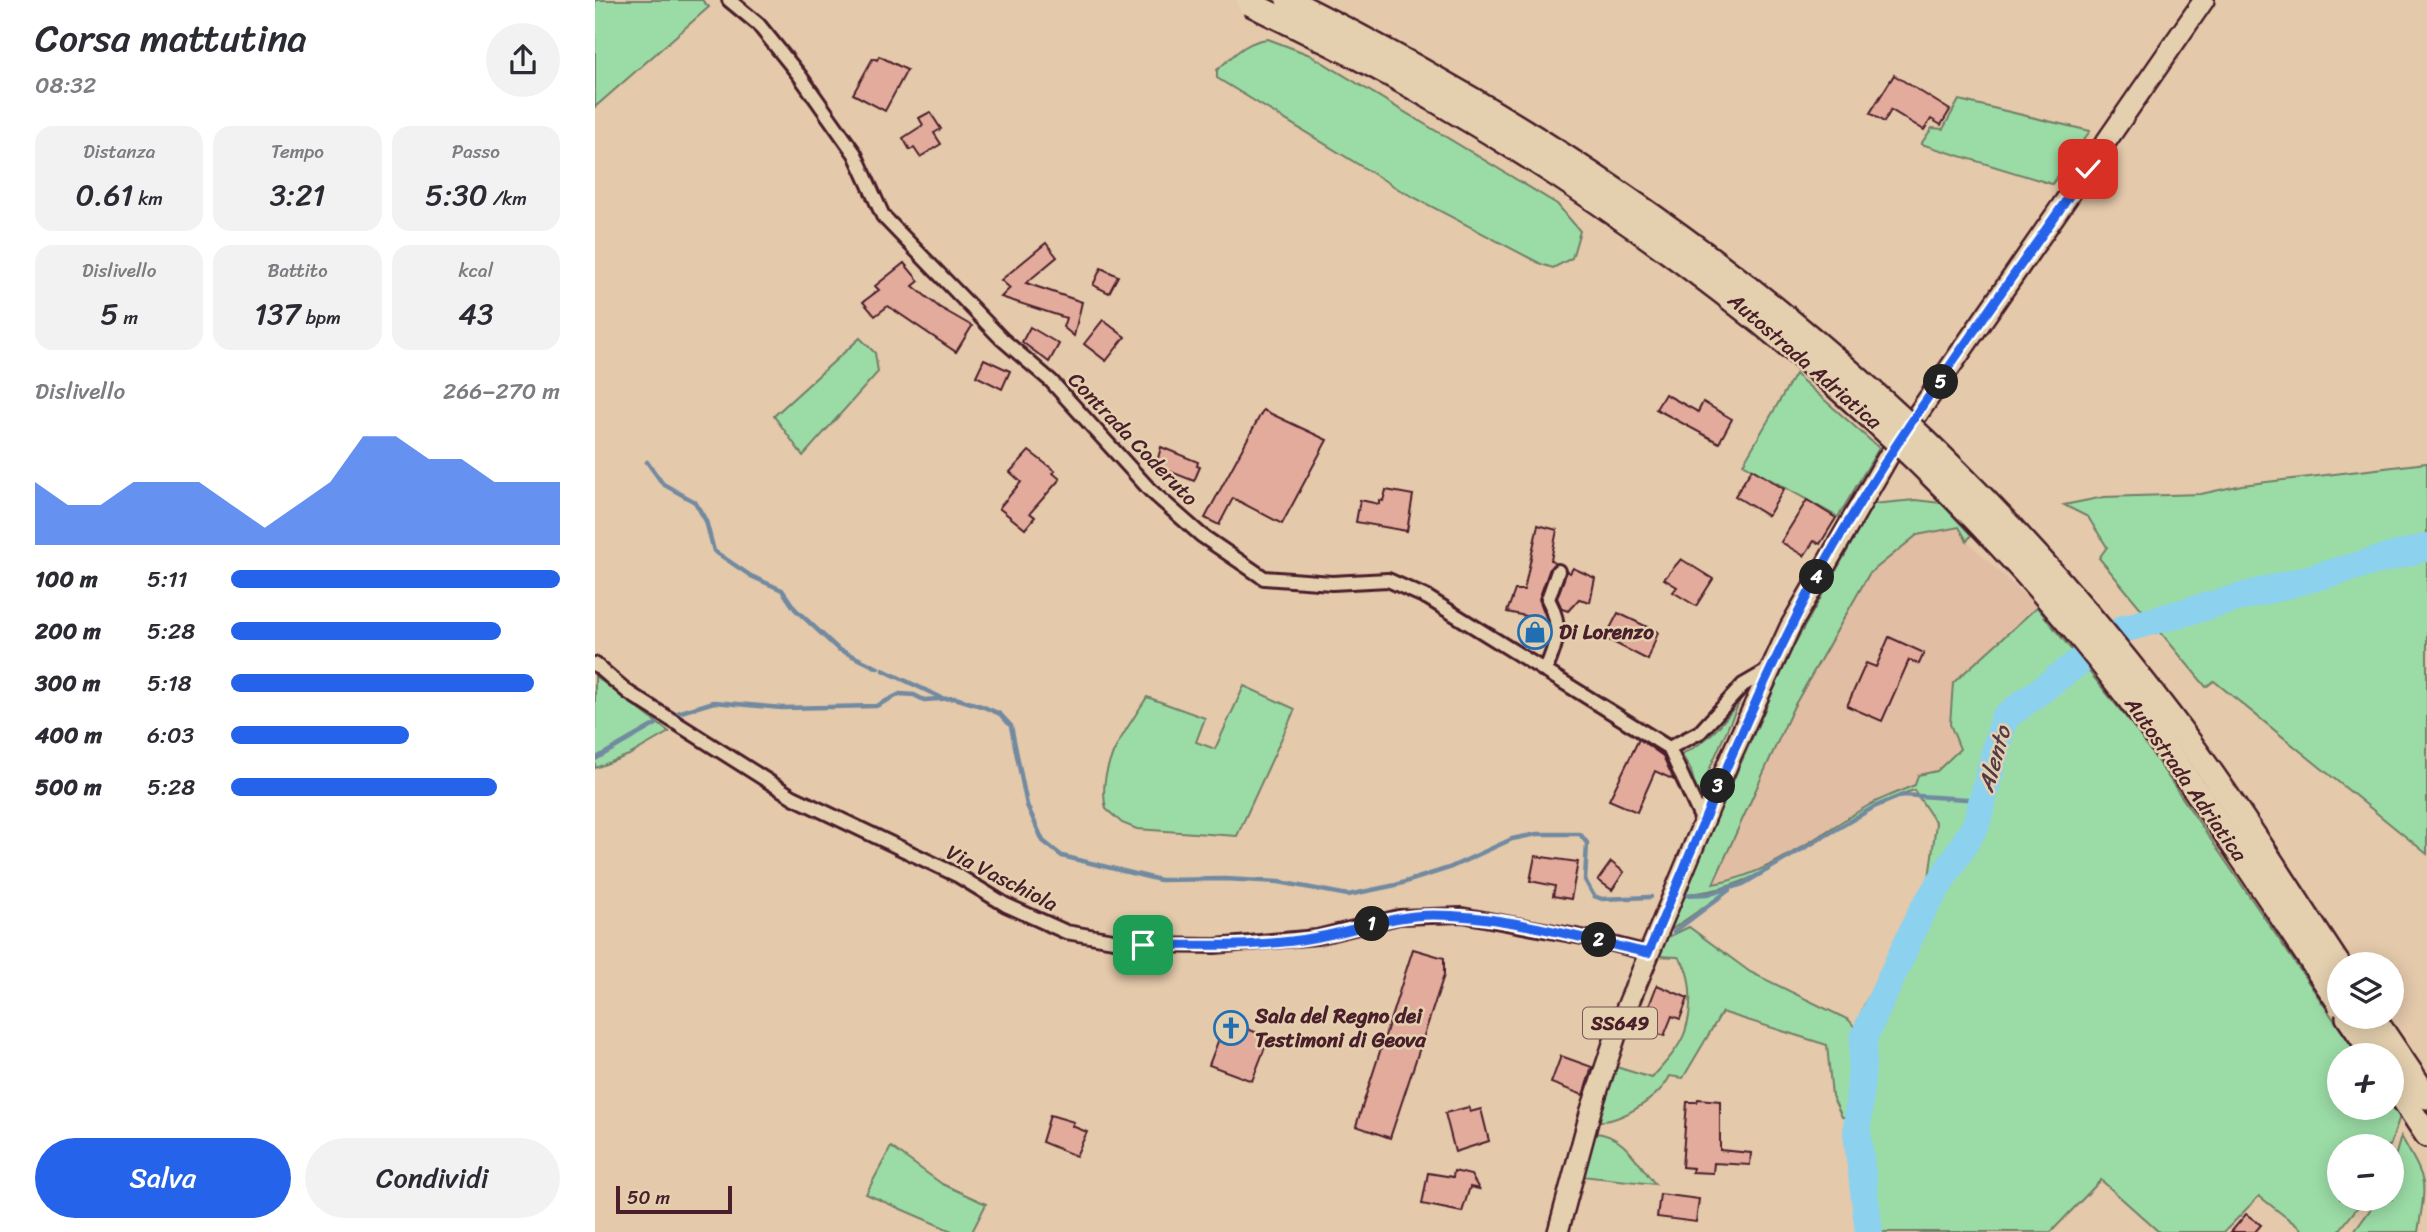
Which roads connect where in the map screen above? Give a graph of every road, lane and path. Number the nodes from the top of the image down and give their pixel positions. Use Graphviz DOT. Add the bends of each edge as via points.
graph roads {
  1 [pos="729,0"];
  2 [pos="1289,0"];
  3 [pos="2204,0"];
  4 [pos="1245,1"];
  5 [pos="1558,571"];
  6 [pos="595,664"];
  7 [pos="1770,670"];
  8 [pos="1545,671"];
  9 [pos="1669,748"];
  10 [pos="1703,822"];
  11 [pos="2330,952"];
  12 [pos="1648,953"];
  13 [pos="2327,985"];
  14 [pos="2381,1029"];
  15 [pos="2427,1097"];
  16 [pos="2404,1100"];
  17 [pos="2427,1135"];
  18 [pos="1559,1232"];
  1 -- 8 [label="street, Contrada Coderuto" via="758,23 800,76 855,155 883,216 1002,339 1051,381 1150,490 1201,534 1265,578 1332,583 1388,580 1428,598"];
  2 -- 11 [label="highway, Autostrada Adriatica, bridge" via="1446,82 1609,184 1759,293 1915,429 2011,528 2124,659 2191,744"];
  3 -- 7 [label="main road, SS649" via="1888,457 1824,565"];
  4 -- 13 [label="highway, Autostrada Adriatica, bridge" via="1436,100 1602,204 1760,320 1903,447 2032,582 2110,674 2174,757"];
  5 -- 8 [label="street" via="1548,599 1558,622 1558,639"];
  6 -- 12 [label="street, Via Vaschiola" via="629,693 793,797 1066,932 1143,945 1215,946 1317,937 1399,917 1462,915"];
  7 -- 9 [label="street" via="1743,685 1700,732"];
  7 -- 10 [label="main road, SS649"];
  8 -- 9 [label="street, Contrada Coderuto"];
  9 -- 10 [label="street"];
  10 -- 12 [label="main road, SS649"];
  12 -- 18 [label="main road, SS649" via="1604,1066"];
  14 -- 15 [label="highway"];
  16 -- 17 [label="highway"];
}
